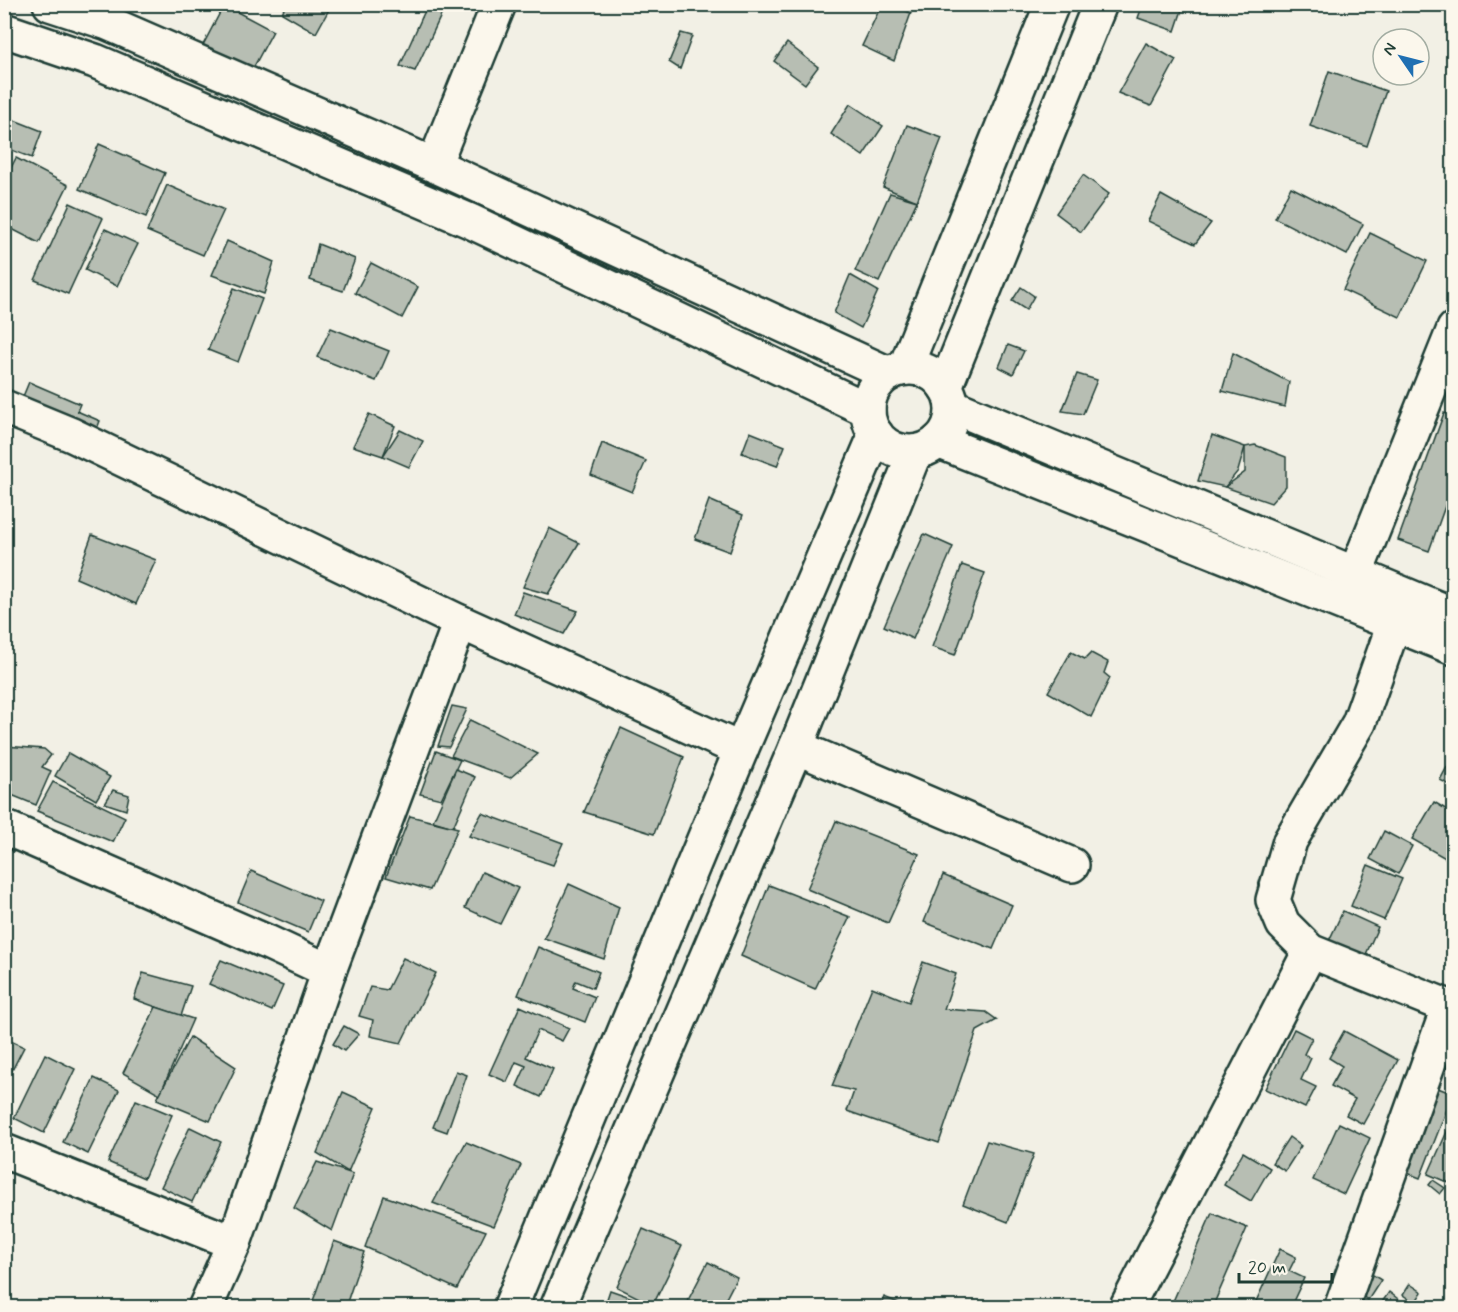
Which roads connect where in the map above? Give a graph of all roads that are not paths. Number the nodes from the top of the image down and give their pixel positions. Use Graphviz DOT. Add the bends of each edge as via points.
graph roads {
  1 [pos="50,4"];
  2 [pos="500,4"];
  3 [pos="1052,4"];
  4 [pos="1100,4"];
  5 [pos="112,14"];
  6 [pos="4,30"];
  7 [pos="434,165"];
  8 [pos="1454,329"];
  9 [pos="897,371"];
  10 [pos="949,396"];
  11 [pos="4,407"];
  12 [pos="872,422"];
  13 [pos="926,446"];
  14 [pos="1355,575"];
  15 [pos="1454,615"];
  16 [pos="460,622"];
  17 [pos="1394,624"];
  18 [pos="1454,648"];
  19 [pos="796,747"];
  20 [pos="741,750"];
  21 [pos="4,827"];
  22 [pos="1072,865"];
  23 [pos="1310,951"];
  24 [pos="329,970"];
  25 [pos="1451,1008"];
  26 [pos="4,1150"];
  27 [pos="234,1243"];
  28 [pos="206,1308"];
  29 [pos="510,1308"];
  30 [pos="557,1308"];
  31 [pos="1126,1308"];
  32 [pos="1341,1308"];
  1 -- 5 [label="street"];
  2 -- 7 [label="street"];
  3 -- 9 [label="street"];
  4 -- 10 [label="street"];
  5 -- 7 [label="street"];
  6 -- 12 [label="street" via="95,61 470,220"];
  7 -- 9 [label="street"];
  8 -- 14 [label="street"];
  9 -- 10 [label="street" via="921,369 935,375"];
  9 -- 12 [label="street" via="878,383 870,396"];
  10 -- 13 [label="street" via="949,425"];
  10 -- 14 [label="street"];
  11 -- 16 [label="street" via="82,440"];
  12 -- 13 [label="street" via="886,445 900,451"];
  12 -- 20 [label="street"];
  13 -- 17 [label="street"];
  13 -- 19 [label="street"];
  14 -- 15 [label="street"];
  16 -- 20 [label="street"];
  16 -- 24 [label="street"];
  17 -- 18 [label="street"];
  17 -- 23 [label="street" via="1359,723 1290,841 1273,900 1283,924"];
  19 -- 22 [label="street"];
  19 -- 30 [label="street"];
  20 -- 29 [label="street"];
  21 -- 24 [label="street"];
  23 -- 25 [label="street"];
  23 -- 31 [label="street"];
  24 -- 27 [label="street"];
  25 -- 32 [label="street"];
  26 -- 27 [label="street"];
  27 -- 28 [label="street"];
}
